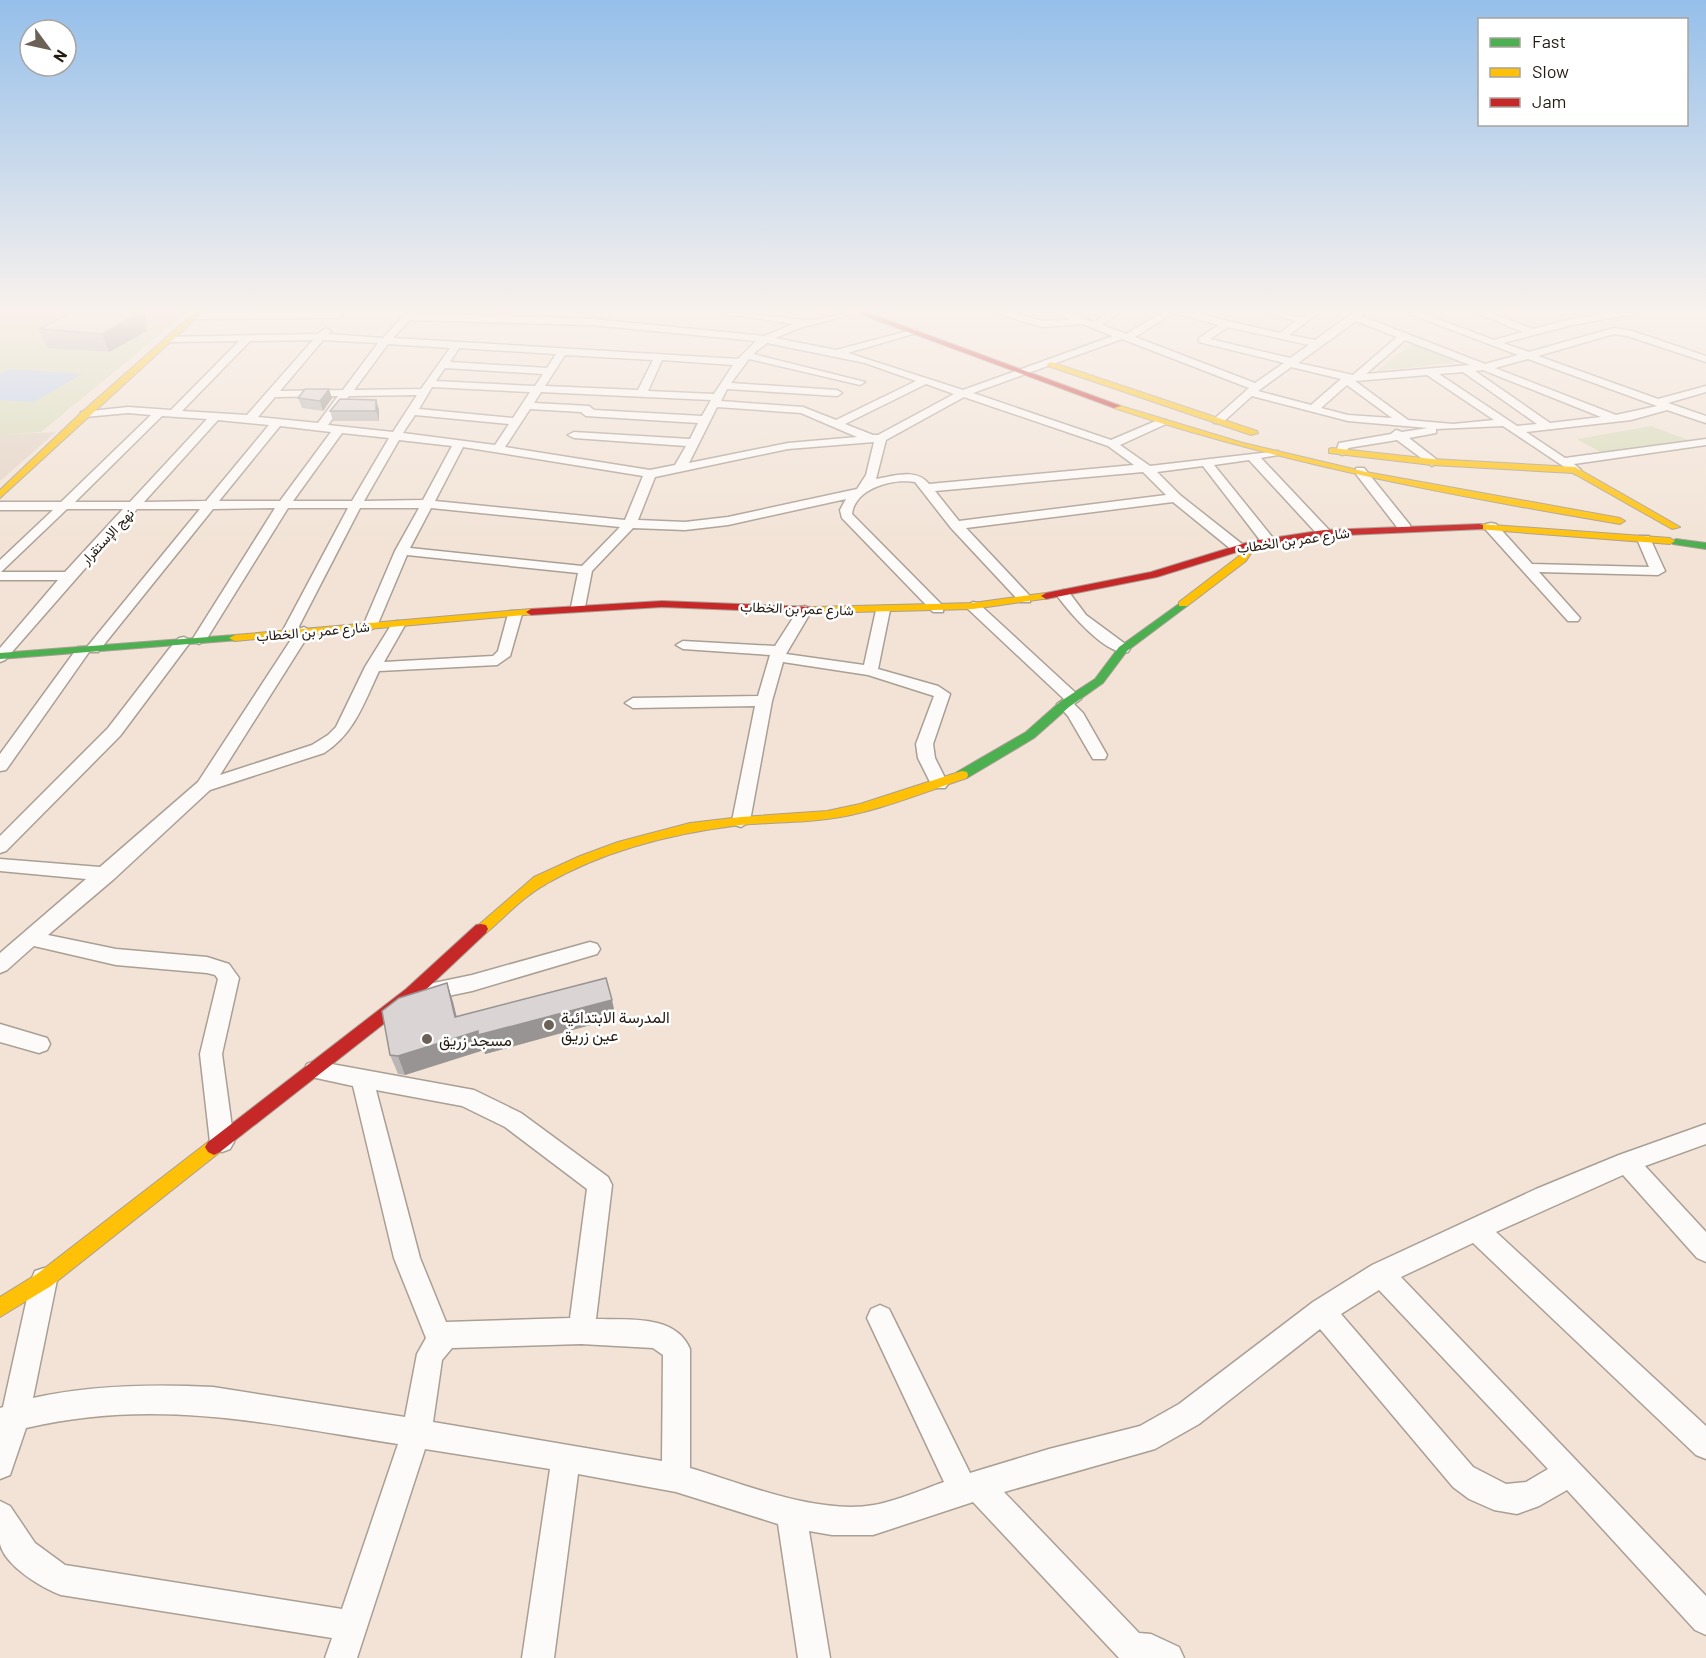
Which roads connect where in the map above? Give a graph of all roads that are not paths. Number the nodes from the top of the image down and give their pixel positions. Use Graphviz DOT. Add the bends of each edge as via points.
graph roads {
  1 [pos="112,390"];
  2 [pos="196,390"];
  3 [pos="275,390"];
  4 [pos="348,390"];
  5 [pos="388,390"];
  6 [pos="424,390"];
  7 [pos="441,390"];
  8 [pos="527,390"];
  9 [pos="538,390"];
  10 [pos="566,390"];
  11 [pos="724,390"];
  12 [pos="795,390"];
  13 [pos="842,390"];
  14 [pos="906,390"];
  15 [pos="956,390"];
  16 [pos="972,390"];
  17 [pos="1076,390"];
  18 [pos="1128,390"];
  19 [pos="1254,390"];
  20 [pos="1255,390"];
  21 [pos="1335,390"];
  22 [pos="1366,390"];
  23 [pos="1456,390"];
  24 [pos="1496,390"];
  25 [pos="1546,390"];
  26 [pos="1626,390"];
  27 [pos="1702,390"];
  28 [pos="599,392"];
  29 [pos="346,393"];
  30 [pos="642,393"];
  31 [pos="837,393"];
  32 [pos="964,393"];
  33 [pos="272,394"];
  34 [pos="478,396"];
  35 [pos="718,401"];
  36 [pos="1663,404"];
  37 [pos="528,406"];
  38 [pos="1312,409"];
  39 [pos="803,410"];
  40 [pos="161,411"];
  41 [pos="411,411"];
  42 [pos="587,411"];
  43 [pos="175,412"];
  44 [pos="85,414"];
  45 [pos="216,416"];
  46 [pos="466,416"];
  47 [pos="1348,418"];
  48 [pos="250,419"];
  49 [pos="1616,419"];
  50 [pos="706,420"];
  51 [pos="1706,420"];
  52 [pos="1218,421"];
  53 [pos="277,422"];
  54 [pos="518,422"];
  55 [pos="1162,422"];
  56 [pos="1404,422"];
  57 [pos="838,423"];
  58 [pos="1503,423"];
  59 [pos="321,427"];
  60 [pos="1453,427"];
  61 [pos="1549,427"];
  62 [pos="339,429"];
  63 [pos="1514,430"];
  64 [pos="1419,434"];
  65 [pos="395,435"];
  66 [pos="1401,437"];
  67 [pos="876,438"];
  68 [pos="1706,442"];
  69 [pos="459,443"];
  70 [pos="694,443"];
  71 [pos="1112,444"];
  72 [pos="1299,445"];
  73 [pos="567,447"];
  74 [pos="1316,448"];
  75 [pos="498,449"];
  76 [pos="1342,452"];
  77 [pos="1274,453"];
  78 [pos="1254,457"];
  79 [pos="1432,462"];
  80 [pos="1207,463"];
  81 [pos="681,466"];
  82 [pos="1569,466"];
  83 [pos="1146,469"];
  84 [pos="1360,471"];
  85 [pos="650,474"];
  86 [pos="864,488"];
  87 [pos="926,488"];
  88 [pos="0,495"];
  89 [pos="1618,496"];
  90 [pos="1176,498"];
  91 [pos="355,503"];
  92 [pos="209,504"];
  93 [pos="284,504"];
  94 [pos="426,504"];
  95 [pos="64,505"];
  96 [pos="136,505"];
  97 [pos="0,506"];
  98 [pos="630,524"];
  99 [pos="956,525"];
  100 [pos="1491,527"];
  101 [pos="1645,527"];
  102 [pos="1405,528"];
  103 [pos="1324,533"];
  104 [pos="1676,534"];
  105 [pos="1706,535"];
  106 [pos="1268,541"];
  107 [pos="1252,544"];
  108 [pos="1706,546"];
  109 [pos="1237,547"];
  110 [pos="402,551"];
  111 [pos="0,568"];
  112 [pos="1528,568"];
  113 [pos="585,570"];
  114 [pos="0,576"];
  115 [pos="69,576"];
  116 [pos="1063,594"];
  117 [pos="1025,599"];
  118 [pos="973,606"];
  119 [pos="578,607"];
  120 [pos="938,609"];
  121 [pos="805,610"];
  122 [pos="883,610"];
  123 [pos="515,614"];
  124 [pos="1573,618"];
  125 [pos="398,624"];
  126 [pos="370,626"];
  127 [pos="297,631"];
  128 [pos="192,641"];
  129 [pos="683,645"];
  130 [pos="1123,649"];
  131 [pos="88,650"];
  132 [pos="778,654"];
  133 [pos="1,656"];
  134 [pos="373,667"];
  135 [pos="870,670"];
  136 [pos="764,701"];
  137 [pos="1069,702"];
  138 [pos="633,703"];
  139 [pos="1099,755"];
  140 [pos="0,766"];
  141 [pos="939,784"];
  142 [pos="204,786"];
  143 [pos="741,820"];
  144 [pos="0,847"];
  145 [pos="0,865"];
  146 [pos="107,874"];
  147 [pos="30,938"];
  148 [pos="590,950"];
  149 [pos="0,965"];
  150 [pos="412,993"];
  151 [pos="0,1033"];
  152 [pos="39,1044"];
  153 [pos="315,1070"];
  154 [pos="362,1077"];
  155 [pos="1706,1134"];
  156 [pos="222,1142"];
  157 [pos="1627,1162"];
  158 [pos="1474,1228"];
  159 [pos="1706,1250"];
  160 [pos="1381,1274"];
  161 [pos="44,1280"];
  162 [pos="0,1308"];
  163 [pos="1322,1311"];
  164 [pos="880,1318"];
  165 [pos="581,1331"];
  166 [pos="441,1342"];
  167 [pos="7,1420"];
  168 [pos="417,1431"];
  169 [pos="1706,1445"];
  170 [pos="566,1457"];
  171 [pos="0,1465"];
  172 [pos="1570,1472"];
  173 [pos="676,1478"];
  174 [pos="970,1488"];
  175 [pos="791,1513"];
  176 [pos="0,1516"];
  177 [pos="1706,1619"];
  178 [pos="353,1626"];
  179 [pos="1129,1653"];
  180 [pos="341,1658"];
  181 [pos="538,1658"];
  182 [pos="814,1658"];
  183 [pos="1168,1658"];
  1 -- 44 [label="street"];
  2 -- 43 [label="street"];
  3 -- 33 [label="street"];
  4 -- 29 [label="street"];
  5 -- 29 [label="street"];
  6 -- 41 [label="street"];
  7 -- 34 [label="street"];
  8 -- 34 [label="street"];
  9 -- 37 [label="street"];
  10 -- 28 [label="street"];
  11 -- 35 [label="street"];
  12 -- 31 [label="street"];
  13 -- 31 [label="street"];
  14 -- 57 [label="street"];
  15 -- 32 [label="street"];
  16 -- 32 [label="street"];
  17 -- 55 [label="street"];
  18 -- 52 [label="street"];
  19 -- 52 [label="street"];
  20 -- 38 [label="street"];
  21 -- 38 [label="street"];
  22 -- 56 [label="street"];
  23 -- 58 [label="street"];
  24 -- 61 [label="street"];
  25 -- 49 [label="street"];
  26 -- 36 [label="street"];
  27 -- 36 [label="street"];
  28 -- 30 [label="street"];
  28 -- 42 [label="street"];
  29 -- 33 [label="street"];
  29 -- 59 [label="street"];
  30 -- 35 [label="street"];
  31 -- 39 [label="street"];
  32 -- 67 [label="street"];
  32 -- 71 [label="street"];
  33 -- 48 [label="street"];
  34 -- 46 [label="street"];
  35 -- 39 [label="street"];
  35 -- 50 [label="street"];
  36 -- 49 [label="street"];
  36 -- 51 [label="street"];
  37 -- 42 [label="street"];
  37 -- 54 [label="street"];
  38 -- 47 [label="street"];
  39 -- 57 [label="street"];
  40 -- 43 [label="street"];
  40 -- 44 [label="street"];
  40 -- 95 [label="street"];
  41 -- 46 [label="street"];
  41 -- 65 [label="street"];
  42 -- 50 [label="street"];
  42 -- 73 [label="street"];
  43 -- 45 [label="street"];
  44 -- 88 [label="street"];
  45 -- 48 [label="street"];
  45 -- 96 [label="street, نهج الإستقرار"];
  46 -- 54 [label="street"];
  47 -- 56 [label="street"];
  47 -- 66 [label="street" via="1385,428"];
  48 -- 53 [label="street"];
  49 -- 61 [label="street"];
  50 -- 70 [label="street"];
  52 -- 72 [label="street"];
  53 -- 59 [label="street"];
  53 -- 92 [label="street"];
  54 -- 75 [label="street"];
  55 -- 71 [label="street"];
  55 -- 77 [label="street"];
  56 -- 60 [label="street"];
  56 -- 64 [label="street"];
  57 -- 67 [label="street"];
  58 -- 60 [label="street"];
  58 -- 63 [label="street"];
  59 -- 62 [label="street"];
  60 -- 64 [label="street"];
  61 -- 63 [label="street"];
  62 -- 65 [label="street"];
  62 -- 93 [label="street"];
  63 -- 82 [label="street"];
  64 -- 66 [label="street"];
  65 -- 69 [label="street"];
  65 -- 91 [label="street"];
  66 -- 76 [label="street" via="1343,445"];
  66 -- 79 [label="street"];
  67 -- 81 [label="street" via="788,446"];
  67 -- 86 [label="street"];
  68 -- 82 [label="street"];
  69 -- 75 [label="street"];
  69 -- 94 [label="street"];
  70 -- 73 [label="street"];
  70 -- 81 [label="street"];
  71 -- 83 [label="street"];
  73 -- 75 [label="street"];
  73 -- 85 [label="street"];
  74 -- 76 [label="street"];
  76 -- 79 [label="street"];
  77 -- 78 [label="street"];
  77 -- 84 [label="street"];
  78 -- 80 [label="street"];
  78 -- 103 [label="street"];
  79 -- 82 [label="street"];
  80 -- 83 [label="street"];
  80 -- 106 [label="street"];
  81 -- 85 [label="street"];
  82 -- 89 [label="street"];
  83 -- 87 [label="street"];
  83 -- 90 [label="street"];
  84 -- 101 [label="street"];
  84 -- 102 [label="street"];
  85 -- 98 [label="street"];
  86 -- 87 [label="street" via="914,478"];
  86 -- 98 [label="street" via="706,524"];
  86 -- 120 [label="street" via="846,509 850,522"];
  87 -- 99 [label="street"];
  89 -- 101 [label="street"];
  89 -- 104 [label="street"];
  90 -- 99 [label="street"];
  90 -- 109 [label="street"];
  91 -- 93 [label="street"];
  91 -- 94 [label="street"];
  91 -- 127 [label="street"];
  92 -- 93 [label="street"];
  92 -- 96 [label="street"];
  92 -- 131 [label="street"];
  93 -- 128 [label="street"];
  94 -- 98 [label="street"];
  94 -- 110 [label="street"];
  95 -- 96 [label="street"];
  95 -- 97 [label="street"];
  95 -- 111 [label="street"];
  96 -- 115 [label="street, نهج الإستقرار"];
  98 -- 113 [label="street"];
  99 -- 117 [label="street"];
  100 -- 101 [label="street, شارع عمر بن الخطاب" via="1588,533"];
  100 -- 102 [label="street, شارع عمر بن الخطاب"];
  100 -- 112 [label="street"];
  101 -- 104 [label="street"];
  101 -- 112 [label="street" via="1658,571"];
  102 -- 103 [label="street, شارع عمر بن الخطاب"];
  103 -- 106 [label="street, شارع عمر بن الخطاب"];
  104 -- 105 [label="street"];
  104 -- 108 [label="street"];
  106 -- 107 [label="street, شارع عمر بن الخطاب"];
  107 -- 109 [label="street, شارع عمر بن الخطاب"];
  107 -- 130 [label="street" via="1242,559"];
  109 -- 116 [label="street, شارع عمر بن الخطاب" via="1153,575"];
  110 -- 113 [label="street"];
  110 -- 126 [label="street"];
  112 -- 124 [label="street"];
  113 -- 119 [label="street"];
  114 -- 115 [label="street"];
  115 -- 133 [label="street, نهج الإستقرار"];
  116 -- 117 [label="street, شارع عمر بن الخطاب"];
  116 -- 130 [label="street" via="1081,618"];
  117 -- 118 [label="street, شارع عمر بن الخطاب"];
  118 -- 120 [label="street, شارع عمر بن الخطاب"];
  118 -- 137 [label="street"];
  119 -- 121 [label="street, شارع عمر بن الخطاب" via="662,604"];
  119 -- 123 [label="street, شارع عمر بن الخطاب"];
  120 -- 122 [label="street, شارع عمر بن الخطاب"];
  121 -- 122 [label="street, شارع عمر بن الخطاب"];
  121 -- 132 [label="street"];
  122 -- 135 [label="street"];
  123 -- 125 [label="street, شارع عمر بن الخطاب"];
  123 -- 134 [label="street" via="505,653 497,660"];
  125 -- 126 [label="street, شارع عمر بن الخطاب"];
  125 -- 134 [label="street"];
  126 -- 127 [label="street, شارع عمر بن الخطاب"];
  127 -- 128 [label="street, شارع عمر بن الخطاب"];
  127 -- 142 [label="street"];
  128 -- 131 [label="street, شارع عمر بن الخطاب"];
  128 -- 144 [label="street" via="159,669 113,733"];
  129 -- 132 [label="street"];
  130 -- 137 [label="street" via="1099,681"];
  131 -- 133 [label="street, شارع عمر بن الخطاب"];
  131 -- 140 [label="street"];
  132 -- 135 [label="street"];
  132 -- 136 [label="street"];
  134 -- 142 [label="street" via="334,740 318,749"];
  135 -- 141 [label="street" via="942,694 923,748"];
  136 -- 138 [label="street"];
  136 -- 143 [label="street"];
  137 -- 139 [label="street"];
  137 -- 141 [label="street" via="1014,746"];
  141 -- 143 [label="street" via="826,815"];
  142 -- 146 [label="street"];
  143 -- 150 [label="street" via="623,845 556,872 500,911"];
  145 -- 146 [label="street"];
  146 -- 147 [label="street"];
  147 -- 149 [label="street"];
  147 -- 156 [label="street" via="116,957 222,969 229,978 228,990 211,1054"];
  148 -- 150 [label="street" via="472,983 416,996"];
  150 -- 153 [label="street"];
  151 -- 152 [label="street"];
  153 -- 154 [label="street"];
  153 -- 156 [label="street"];
  154 -- 165 [label="street" via="466,1097 513,1120 600,1185"];
  154 -- 166 [label="street" via="407,1258"];
  155 -- 157 [label="street"];
  156 -- 161 [label="street"];
  157 -- 158 [label="street"];
  157 -- 159 [label="street"];
  158 -- 160 [label="street"];
  158 -- 169 [label="street"];
  160 -- 163 [label="street"];
  160 -- 172 [label="street"];
  161 -- 162 [label="street"];
  161 -- 167 [label="street"];
  163 -- 172 [label="street" via="1463,1478 1482,1491 1507,1499 1530,1498"];
  163 -- 174 [label="street" via="1189,1414 1145,1439"];
  164 -- 174 [label="street"];
  165 -- 166 [label="street" via="446,1335"];
  165 -- 173 [label="street" via="658,1335 677,1349"];
  166 -- 168 [label="street" via="430,1354"];
  167 -- 168 [label="street" via="103,1401 163,1397"];
  167 -- 171 [label="street"];
  168 -- 170 [label="street"];
  168 -- 178 [label="street"];
  170 -- 173 [label="street"];
  170 -- 181 [label="street"];
  172 -- 177 [label="street"];
  173 -- 175 [label="street"];
  174 -- 175 [label="street" via="873,1520 832,1520"];
  174 -- 179 [label="street"];
  175 -- 182 [label="street"];
  176 -- 178 [label="street" via="33,1565 60,1580"];
  178 -- 180 [label="street"];
  179 -- 183 [label="street" via="1151,1650"];
}
